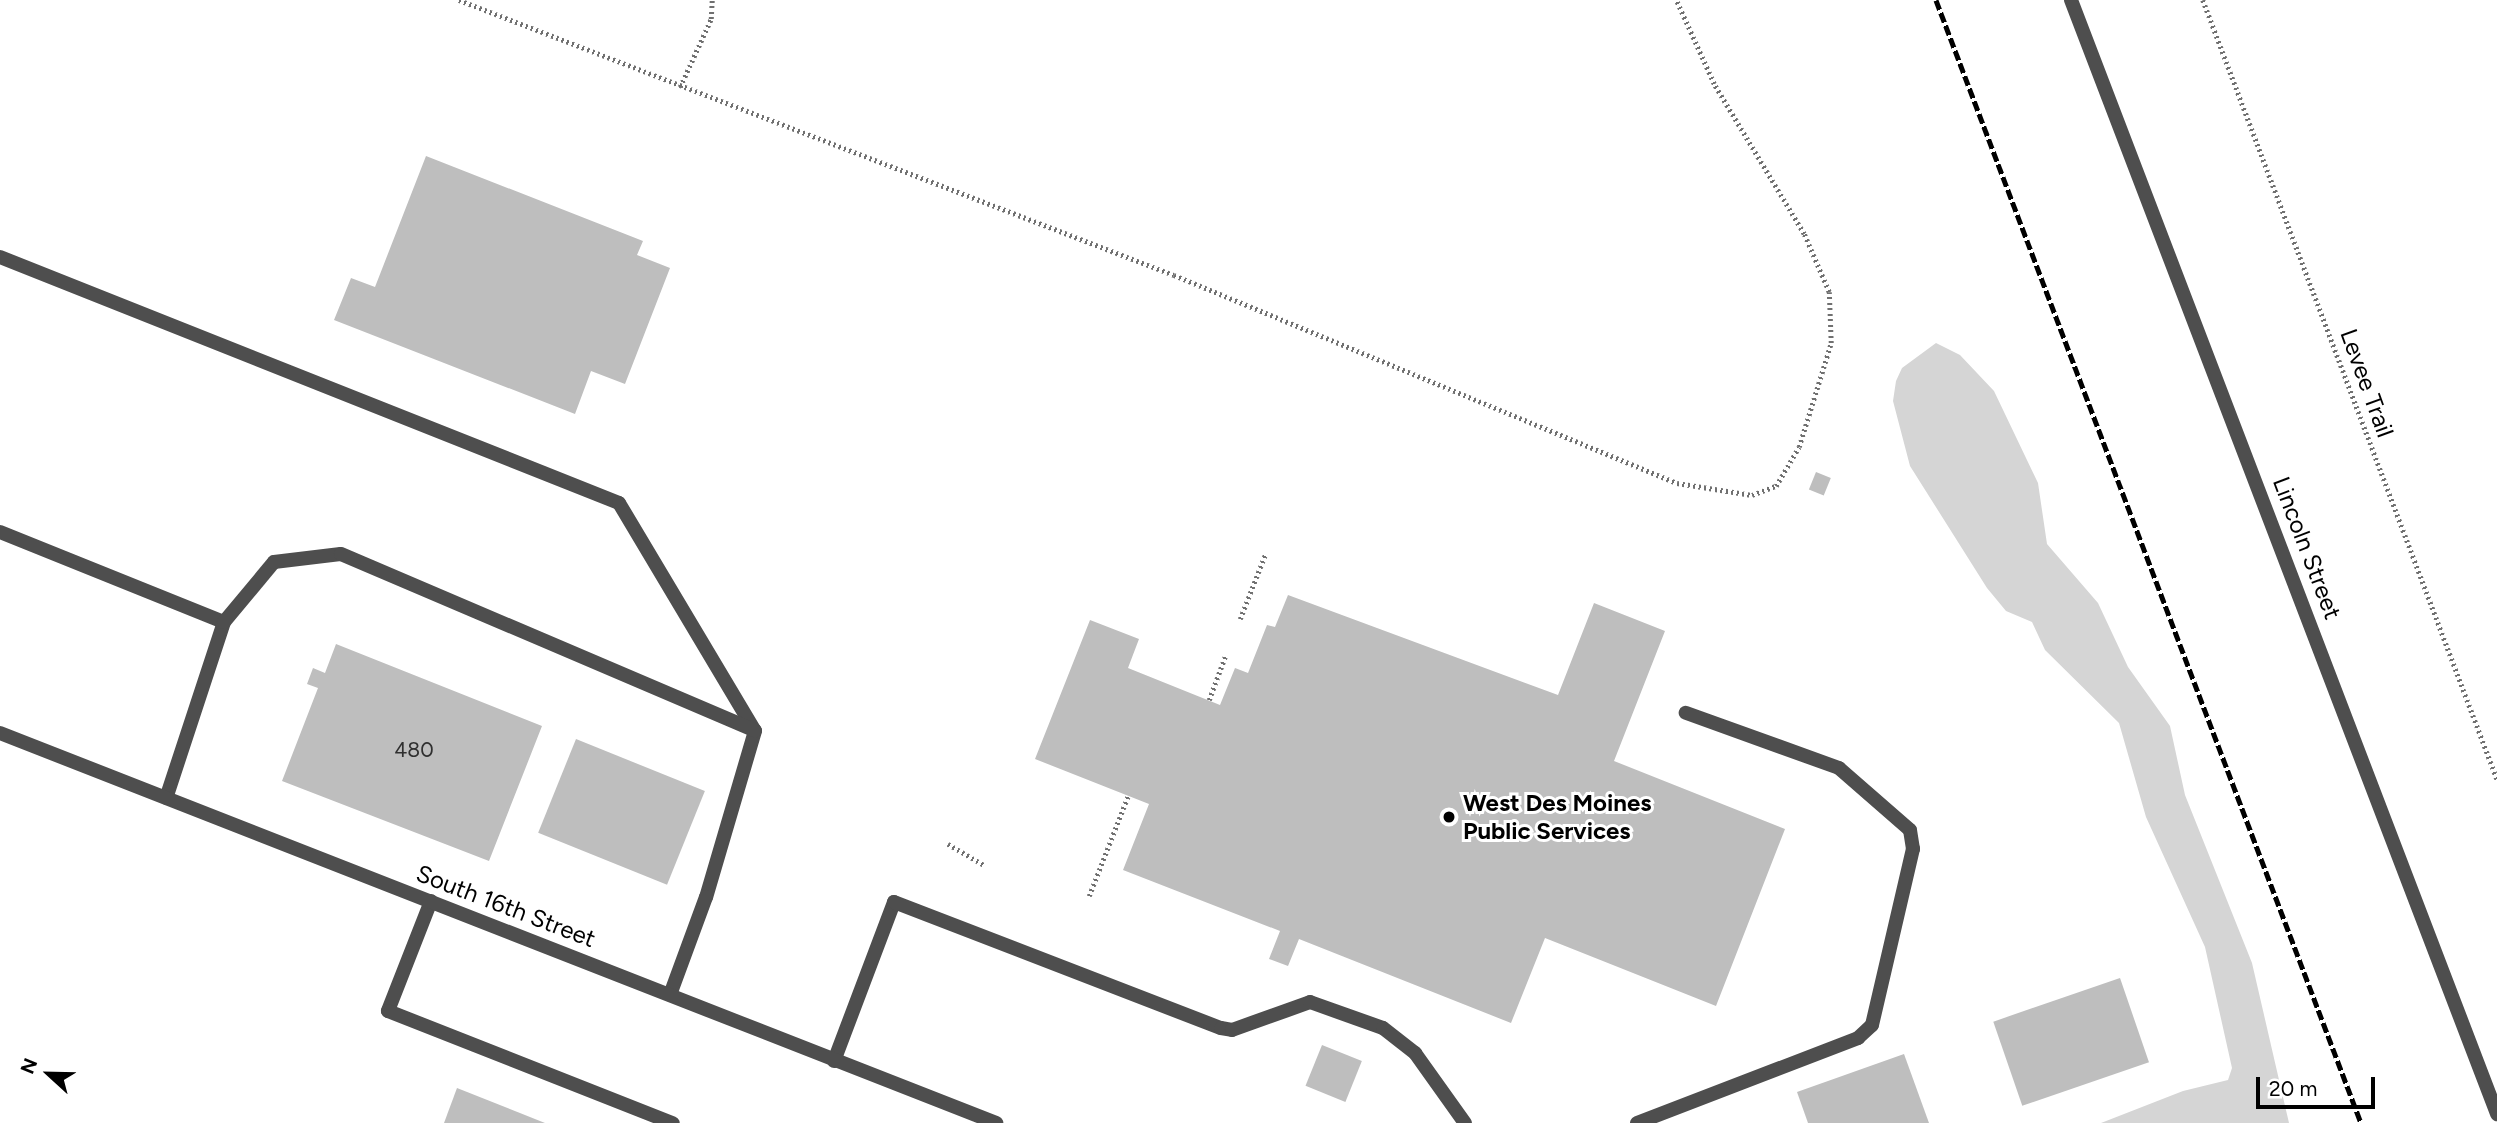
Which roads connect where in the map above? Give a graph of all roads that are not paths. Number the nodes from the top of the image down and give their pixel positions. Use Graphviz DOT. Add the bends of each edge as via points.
graph roads {
  1 [pos="2071,0"];
  2 [pos="0,257"];
  3 [pos="0,532"];
  4 [pos="224,622"];
  5 [pos="1686,713"];
  6 [pos="755,731"];
  7 [pos="0,733"];
  8 [pos="166,798"];
  9 [pos="431,901"];
  10 [pos="670,995"];
  11 [pos="834,1061"];
  12 [pos="2497,1114"];
  13 [pos="673,1123"];
  14 [pos="996,1123"];
  15 [pos="1465,1123"];
  16 [pos="1637,1123"];
  1 -- 12 [label="street, Lincoln Street"];
  2 -- 6 [label="street" via="618,503"];
  3 -- 4 [label="street"];
  4 -- 6 [label="street" via="274,562 341,554"];
  4 -- 8 [label="street"];
  5 -- 16 [label="street" via="1839,768 1910,830 1913,849 1872,1025 1858,1038"];
  6 -- 10 [label="street" via="735,809"];
  7 -- 8 [label="street, South 16th Street"];
  8 -- 9 [label="street, South 16th Street"];
  9 -- 10 [label="street, South 16th Street"];
  9 -- 13 [label="street" via="388,1011"];
  10 -- 11 [label="street, South 16th Street"];
  11 -- 14 [label="street, South 16th Street"];
  11 -- 15 [label="street" via="894,902 1221,1028 1232,1030 1310,1002 1370,1023 1415,1053"];
}
